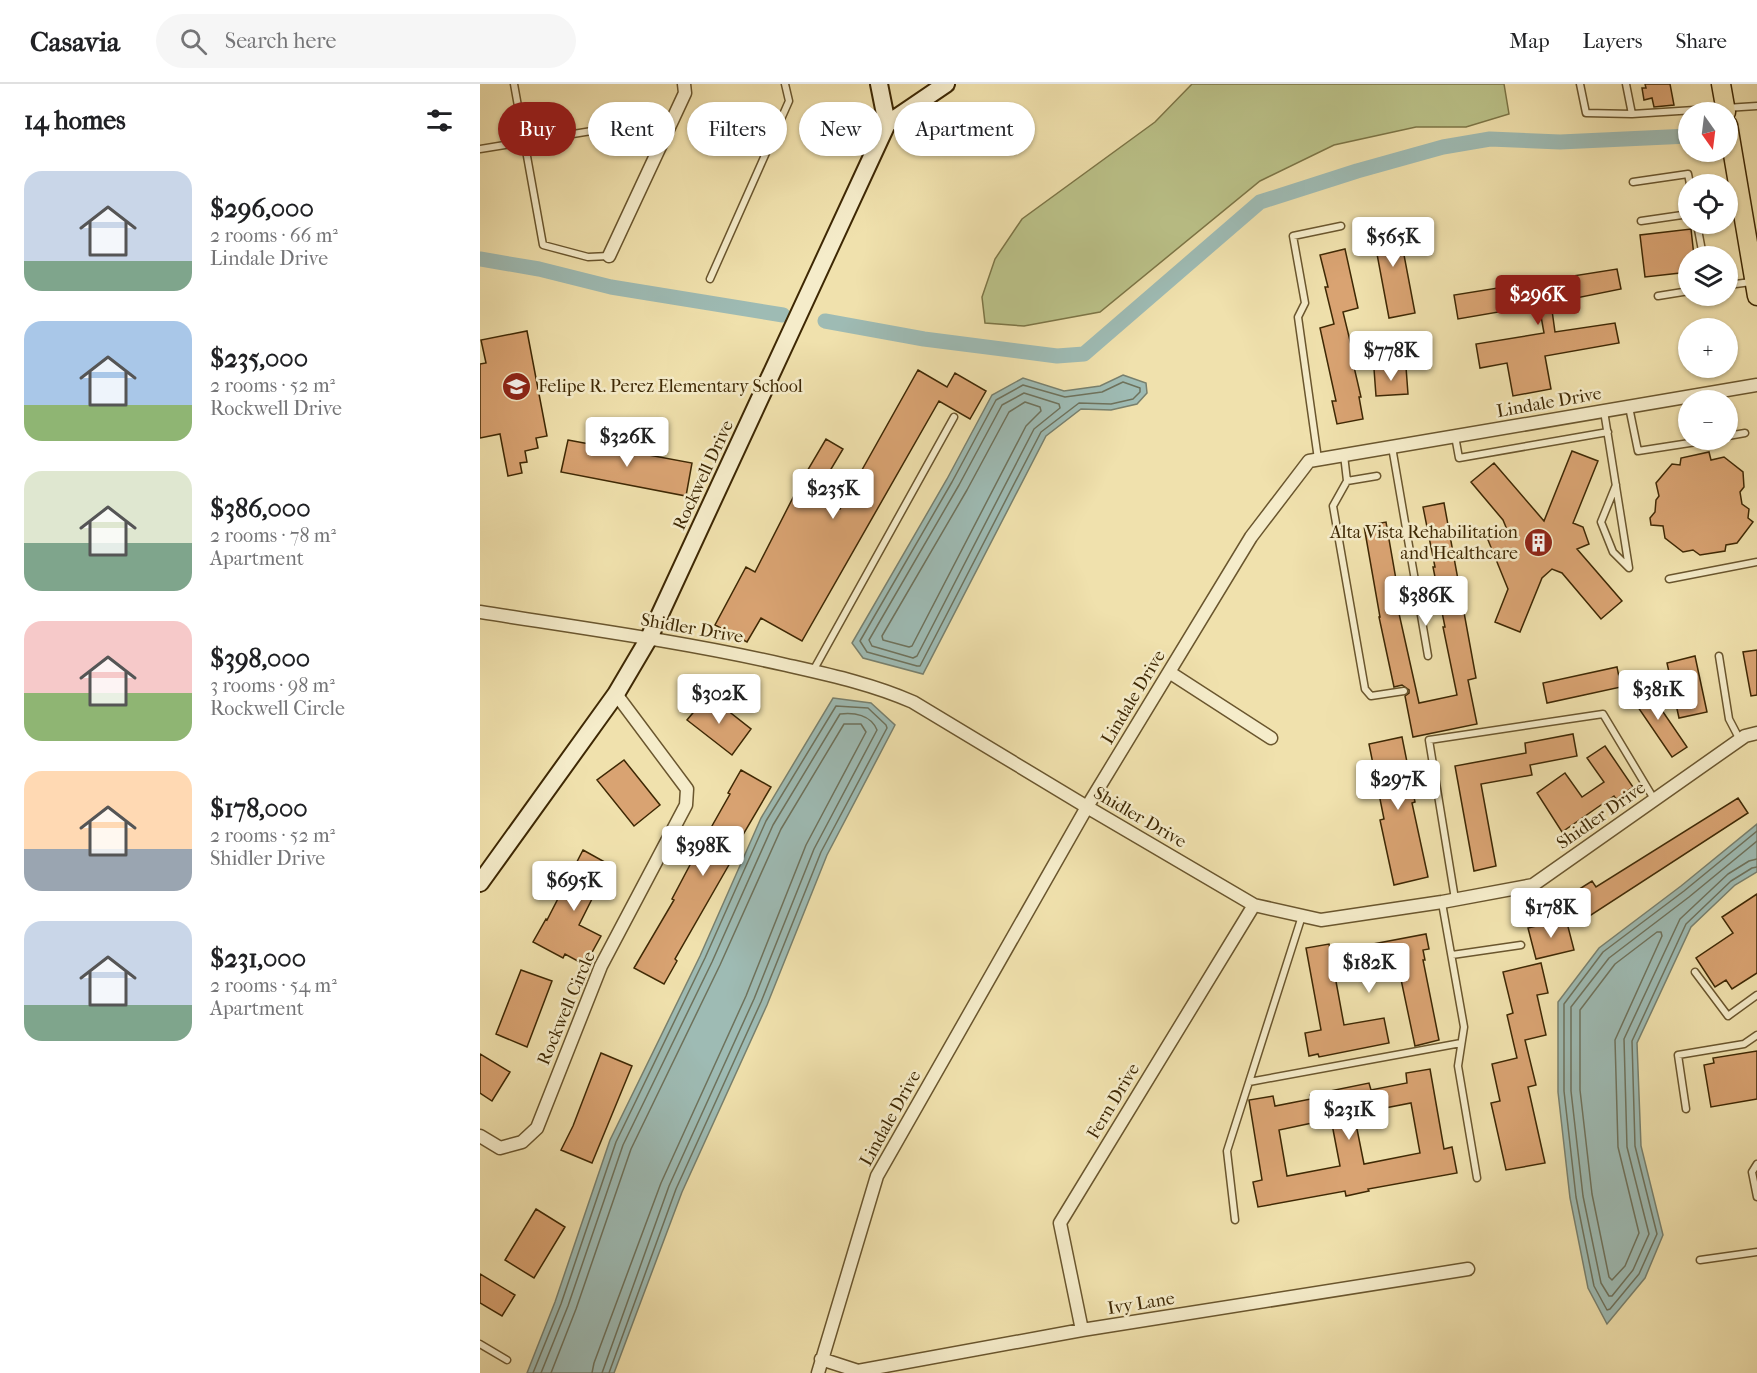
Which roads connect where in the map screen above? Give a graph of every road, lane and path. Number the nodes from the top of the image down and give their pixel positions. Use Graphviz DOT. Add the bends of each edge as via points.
graph roads {
  1 [pos="514,84"];
  2 [pos="684,84"];
  3 [pos="785,84"];
  4 [pos="879,84"];
  5 [pos="946,84"];
  6 [pos="1580,84"];
  7 [pos="1626,84"];
  8 [pos="1721,84"];
  9 [pos="517,102"];
  10 [pos="1724,102"];
  11 [pos="1757,106"];
  12 [pos="675,111"];
  13 [pos="1738,112"];
  14 [pos="1632,114"];
  15 [pos="1678,114"];
  16 [pos="887,124"];
  17 [pos="498,146"];
  18 [pos="480,149"];
  19 [pos="527,156"];
  20 [pos="654,156"];
  21 [pos="1678,175"];
  22 [pos="1633,182"];
  23 [pos="1738,211"];
  24 [pos="1678,216"];
  25 [pos="1641,222"];
  26 [pos="1341,226"];
  27 [pos="609,256"];
  28 [pos="710,279"];
  29 [pos="1738,286"];
  30 [pos="1756,289"];
  31 [pos="1678,293"];
  32 [pos="1658,296"];
  33 [pos="1757,385"];
  34 [pos="1629,406"];
  35 [pos="1604,411"];
  36 [pos="954,417"];
  37 [pos="1608,432"];
  38 [pos="1745,434"];
  39 [pos="1738,435"];
  40 [pos="1455,436"];
  41 [pos="1678,445"];
  42 [pos="1392,447"];
  43 [pos="1344,455"];
  44 [pos="1318,459"];
  45 [pos="1377,476"];
  46 [pos="1347,481"];
  47 [pos="1616,485"];
  48 [pos="1757,562"];
  49 [pos="1669,579"];
  50 [pos="480,612"];
  51 [pos="649,638"];
  52 [pos="1428,656"];
  53 [pos="1719,656"];
  54 [pos="813,671"];
  55 [pos="1169,672"];
  56 [pos="1404,691"];
  57 [pos="616,694"];
  58 [pos="1757,733"];
  59 [pos="1271,738"];
  60 [pos="1740,740"];
  61 [pos="1654,800"];
  62 [pos="1087,807"];
  63 [pos="480,883"];
  64 [pos="1455,899"];
  65 [pos="1442,902"];
  66 [pos="1254,905"];
  67 [pos="1302,916"];
  68 [pos="1521,945"];
  69 [pos="1452,955"];
  70 [pos="1695,972"];
  71 [pos="1757,995"];
  72 [pos="1757,1035"];
  73 [pos="1461,1044"];
  74 [pos="1249,1082"];
  75 [pos="1686,1109"];
  76 [pos="480,1136"];
  77 [pos="1757,1164"];
  78 [pos="1477,1178"];
  79 [pos="1757,1197"];
  80 [pos="1235,1220"];
  81 [pos="1757,1252"];
  82 [pos="1700,1260"];
  83 [pos="1468,1269"];
  84 [pos="1082,1330"];
  85 [pos="480,1344"];
  86 [pos="821,1359"];
  87 [pos="507,1360"];
  88 [pos="818,1373"];
  1 -- 9 [label="lane"];
  2 -- 12 [label="street" via="685,93"];
  3 -- 28 [label="lane" via="789,102"];
  4 -- 16 [label="street"];
  5 -- 16 [label="street"];
  6 -- 14 [label="lane" via="1586,113"];
  7 -- 14 [label="lane"];
  8 -- 10 [label="main road"];
  11 -- 13 [label="lane"];
  14 -- 15 [label="lane"];
  16 -- 51 [label="street, Rockwell Drive"];
  17 -- 18 [label="lane"];
  19 -- 27 [label="lane" via="543,245 588,257"];
  20 -- 27 [label="street"];
  21 -- 22 [label="lane"];
  23 -- 30 [label="main road"];
  24 -- 25 [label="lane"];
  26 -- 44 [label="lane" via="1293,236 1305,303 1298,317"];
  29 -- 30 [label="lane"];
  31 -- 32 [label="lane"];
  33 -- 34 [label="street, Lindale Drive"];
  34 -- 35 [label="street, Lindale Drive"];
  34 -- 41 [label="lane" via="1638,452"];
  35 -- 37 [label="lane"];
  35 -- 40 [label="street, Lindale Drive"];
  36 -- 54 [label="lane"];
  37 -- 40 [label="lane" via="1460,458"];
  37 -- 47 [label="lane"];
  38 -- 39 [label="lane"];
  40 -- 42 [label="street, Lindale Drive"];
  42 -- 43 [label="street, Lindale Drive"];
  42 -- 52 [label="lane"];
  43 -- 44 [label="street, Lindale Drive"];
  43 -- 46 [label="lane"];
  44 -- 55 [label="street, Lindale Drive" via="1309,461 1251,537"];
  45 -- 46 [label="lane"];
  46 -- 56 [label="lane" via="1333,506 1365,689 1371,696"];
  47 -- 47 [label="lane" via="1618,497 1629,568 1613,552 1602,522"];
  48 -- 49 [label="lane"];
  50 -- 51 [label="street, Shidler Drive"];
  51 -- 54 [label="street, Shidler Drive"];
  51 -- 57 [label="street, Rockwell Drive"];
  53 -- 60 [label="lane" via="1729,719"];
  54 -- 62 [label="street, Shidler Drive" via="882,688 913,702"];
  55 -- 59 [label="street"];
  55 -- 62 [label="street, Lindale Drive"];
  57 -- 63 [label="street, Rockwell Drive"];
  57 -- 76 [label="street, Rockwell Circle" via="687,789 686,805 601,966 537,1128 522,1142 500,1148"];
  58 -- 60 [label="street, Shidler Drive"];
  60 -- 61 [label="street, Shidler Drive"];
  61 -- 64 [label="street, Shidler Drive" via="1533,885"];
  61 -- 64 [label="lane" via="1603,714 1429,740"];
  62 -- 66 [label="street, Shidler Drive"];
  62 -- 86 [label="street, Lindale Drive" via="877,1176"];
  64 -- 65 [label="street, Shidler Drive"];
  65 -- 67 [label="street, Shidler Drive" via="1321,920"];
  65 -- 69 [label="lane"];
  66 -- 67 [label="street, Shidler Drive"];
  66 -- 84 [label="street, Fern Drive" via="1060,1223"];
  67 -- 74 [label="lane"];
  68 -- 69 [label="lane"];
  69 -- 73 [label="lane" via="1464,1027"];
  70 -- 71 [label="lane" via="1728,1016"];
  72 -- 75 [label="lane" via="1744,1044 1678,1055"];
  73 -- 74 [label="lane"];
  73 -- 78 [label="lane" via="1458,1066"];
  74 -- 80 [label="lane" via="1227,1151"];
  77 -- 79 [label="lane" via="1752,1172"];
  81 -- 82 [label="lane"];
  83 -- 84 [label="street, Ivy Lane"];
  84 -- 86 [label="street, Ivy Lane" via="858,1371"];
  85 -- 87 [label="lane"];
  86 -- 88 [label="street, Lindale Drive"];
}
